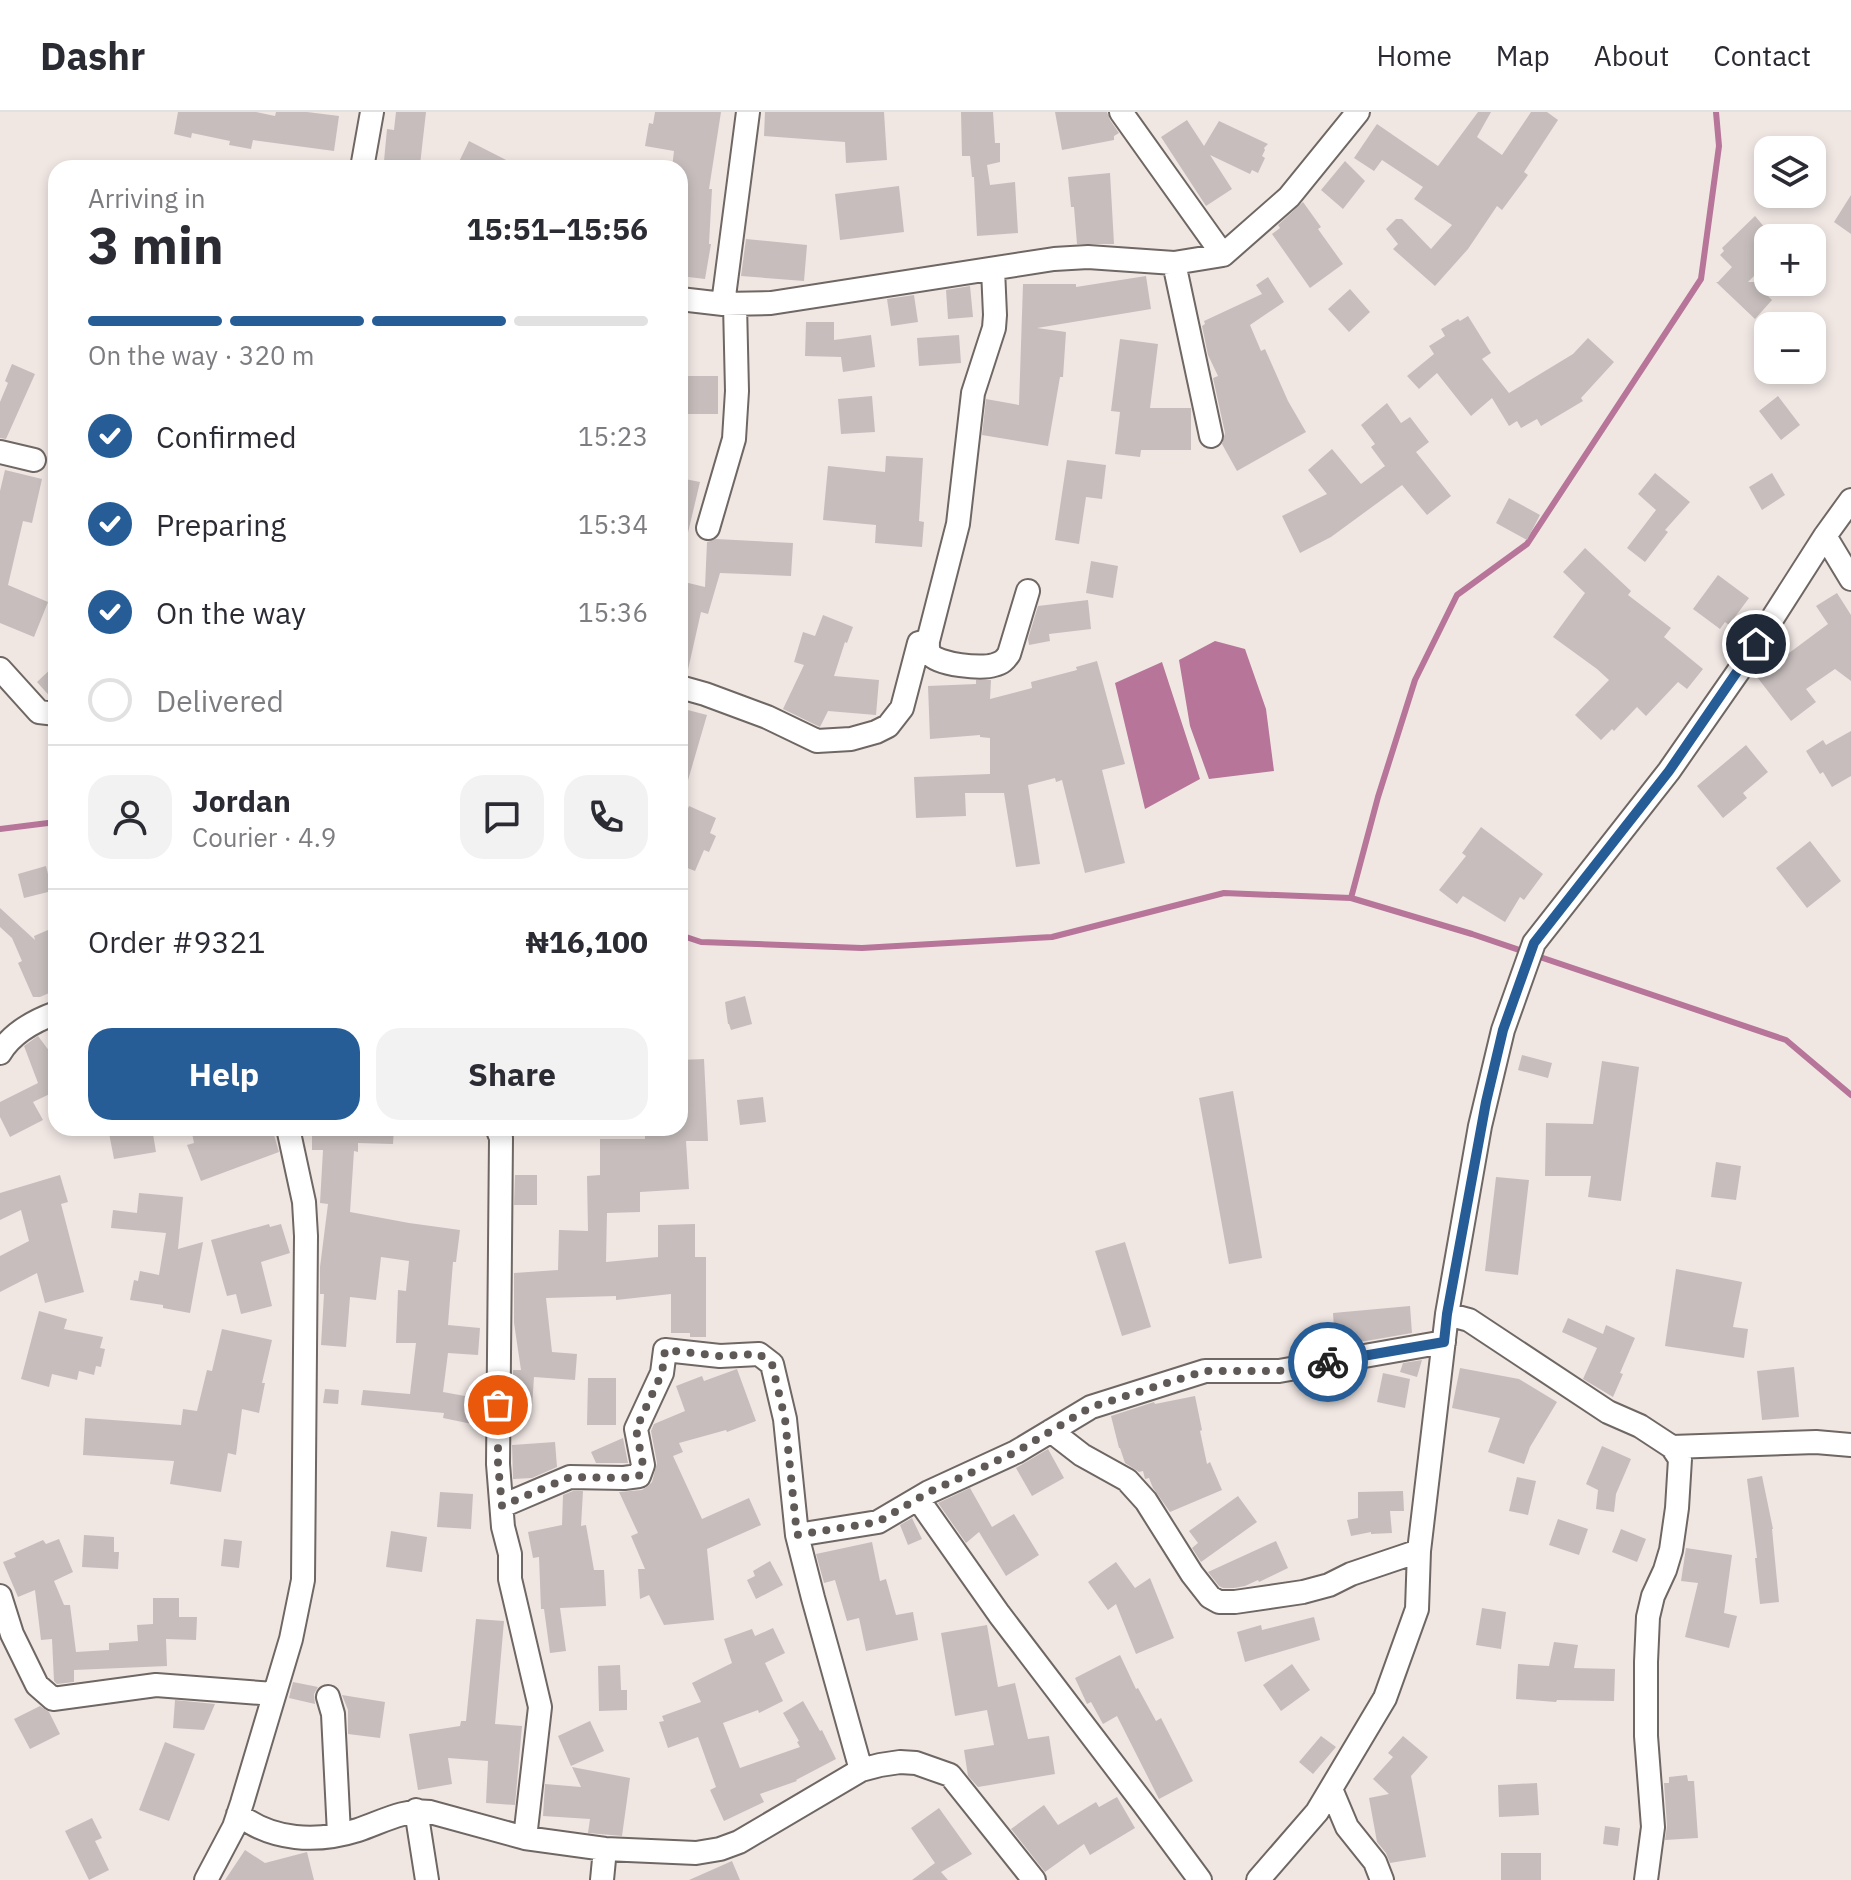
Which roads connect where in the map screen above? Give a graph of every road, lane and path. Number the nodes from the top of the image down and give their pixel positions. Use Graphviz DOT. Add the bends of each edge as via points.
graph roads {
  1 [pos="372,112"];
  2 [pos="748,112"];
  3 [pos="1121,112"];
  4 [pos="1358,112"];
  5 [pos="363,160"];
  6 [pos="1223,255"];
  7 [pos="1174,263"];
  8 [pos="993,269"];
  9 [pos="688,300"];
  10 [pos="729,304"];
  11 [pos="1211,436"];
  12 [pos="0,452"];
  13 [pos="34,460"];
  14 [pos="1851,500"];
  15 [pos="708,528"];
  16 [pos="1825,536"];
  17 [pos="1851,579"];
  18 [pos="1028,591"];
  19 [pos="928,641"];
  20 [pos="0,669"];
  21 [pos="688,689"];
  22 [pos="48,713"];
  23 [pos="48,1017"];
  24 [pos="0,1053"];
  25 [pos="290,1136"];
  26 [pos="500,1136"];
  27 [pos="1447,1314"];
  28 [pos="1444,1342"];
  29 [pos="1051,1431"];
  30 [pos="1851,1445"];
  31 [pos="1672,1447"];
  32 [pos="918,1499"];
  33 [pos="502,1506"];
  34 [pos="797,1535"];
  35 [pos="1419,1551"];
  36 [pos="0,1596"];
  37 [pos="274,1694"];
  38 [pos="328,1697"];
  39 [pos="861,1770"];
  40 [pos="1331,1789"];
  41 [pos="416,1810"];
  42 [pos="238,1814"];
  43 [pos="339,1834"];
  44 [pos="525,1838"];
  45 [pos="605,1849"];
  46 [pos="206,1880"];
  47 [pos="427,1880"];
  48 [pos="602,1880"];
  49 [pos="1034,1880"];
  50 [pos="1200,1880"];
  51 [pos="1258,1880"];
  52 [pos="1382,1880"];
  53 [pos="1646,1880"];
  1 -- 5 [label="street"];
  2 -- 10 [label="street"];
  3 -- 6 [label="street"];
  4 -- 6 [label="street" via="1289,197"];
  6 -- 7 [label="street"];
  7 -- 8 [label="street" via="1088,257"];
  7 -- 11 [label="street"];
  8 -- 10 [label="street" via="771,303"];
  8 -- 19 [label="street" via="994,328 973,393 958,524"];
  9 -- 10 [label="street"];
  10 -- 15 [label="street" via="737,391 734,439"];
  12 -- 13 [label="street"];
  14 -- 16 [label="street"];
  16 -- 17 [label="street"];
  16 -- 27 [label="street" via="1669,771 1534,943 1503,1030 1480,1126"];
  18 -- 19 [label="street" via="1004,662 991,667 944,662 931,655"];
  19 -- 21 [label="street" via="919,643 902,708 888,726 851,739 817,741"];
  20 -- 22 [label="street" via="39,712"];
  23 -- 24 [label="street" via="28,1026"];
  25 -- 37 [label="street" via="306,1236 303,1580"];
  26 -- 33 [label="street"];
  27 -- 28 [label="street"];
  27 -- 31 [label="street" via="1469,1320 1608,1412"];
  28 -- 29 [label="street" via="1279,1371 1205,1371 1091,1407"];
  28 -- 35 [label="street"];
  29 -- 32 [label="street"];
  29 -- 35 [label="street" via="1127,1480 1201,1586 1219,1602 1303,1592"];
  30 -- 31 [label="street"];
  31 -- 53 [label="street" via="1680,1459 1677,1508 1671,1550 1648,1617 1646,1736 1653,1827"];
  32 -- 34 [label="street" via="878,1522"];
  32 -- 50 [label="street"];
  33 -- 34 [label="street" via="570,1477 639,1476 643,1465 636,1429 662,1373 665,1350 759,1354 772,1364 785,1419"];
  33 -- 44 [label="street" via="510,1579 540,1707"];
  34 -- 39 [label="street"];
  35 -- 40 [label="street" via="1417,1609 1385,1698"];
  36 -- 37 [label="street" via="37,1685 53,1699 156,1685"];
  37 -- 42 [label="street"];
  38 -- 43 [label="street"];
  39 -- 45 [label="street" via="720,1849"];
  39 -- 49 [label="street" via="908,1763 950,1775"];
  40 -- 51 [label="street"];
  40 -- 52 [label="street" via="1347,1827 1375,1862"];
  41 -- 43 [label="street"];
  41 -- 44 [label="street"];
  41 -- 47 [label="street"];
  42 -- 43 [label="street" via="284,1836"];
  42 -- 46 [label="street"];
  44 -- 45 [label="street"];
  45 -- 48 [label="street"];
}
